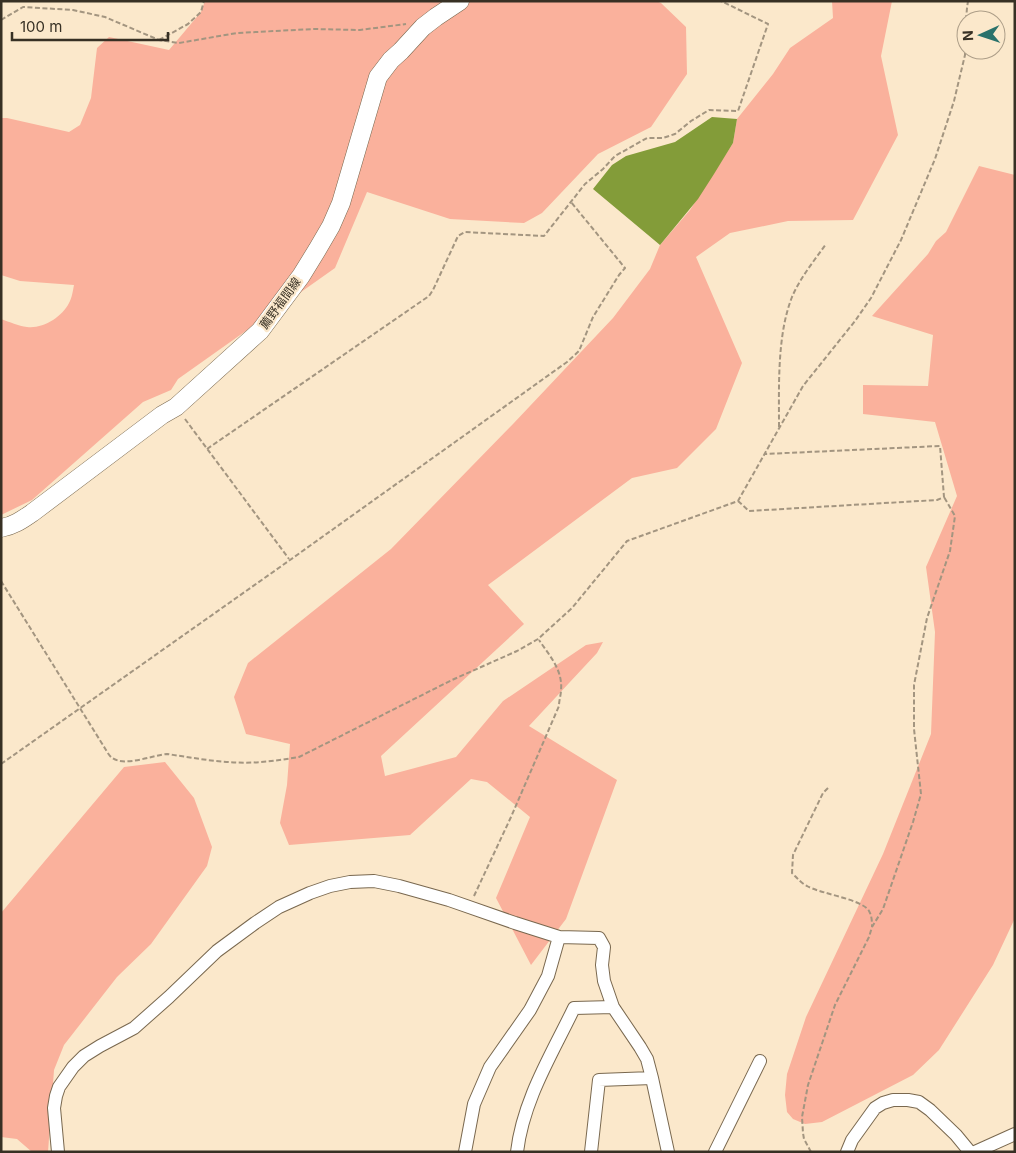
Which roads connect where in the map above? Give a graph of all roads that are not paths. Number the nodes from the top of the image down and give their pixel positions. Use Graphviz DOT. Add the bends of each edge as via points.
graph roads {
  1 [pos="460,1"];
  2 [pos="1,528"];
  3 [pos="559,937"];
  4 [pos="613,1007"];
  5 [pos="760,1061"];
  6 [pos="652,1078"];
  7 [pos="1015,1134"];
  8 [pos="956,1135"];
  9 [pos="850,1151"];
  10 [pos="58,1152"];
  11 [pos="465,1152"];
  12 [pos="517,1152"];
  13 [pos="592,1152"];
  14 [pos="668,1152"];
  15 [pos="715,1152"];
  16 [pos="954,1152"];
  17 [pos="970,1152"];
  18 [pos="974,1152"];
  1 -- 2 [label="main road, 薦野福間線" via="423,28 378,77 341,203 331,226 260,331 176,407 32,513 9,527"];
  3 -- 4 [label="street" via="599,938 604,947 604,981"];
  3 -- 10 [label="street" via="399,886 374,881 330,886 255,922 217,951 134,1028 84,1056 73,1067 56,1096"];
  3 -- 11 [label="street" via="548,976 530,1010 490,1067 478,1094"];
  4 -- 6 [label="street" via="640,1046"];
  4 -- 12 [label="street" via="574,1008 528,1105"];
  5 -- 15 [label="street"];
  6 -- 13 [label="street" via="599,1080"];
  6 -- 14 [label="street"];
  7 -- 18 [label="street"];
  8 -- 9 [label="street" via="919,1102 893,1100 875,1108 852,1140"];
  8 -- 16 [label="street"];
  8 -- 17 [label="street"];
}
